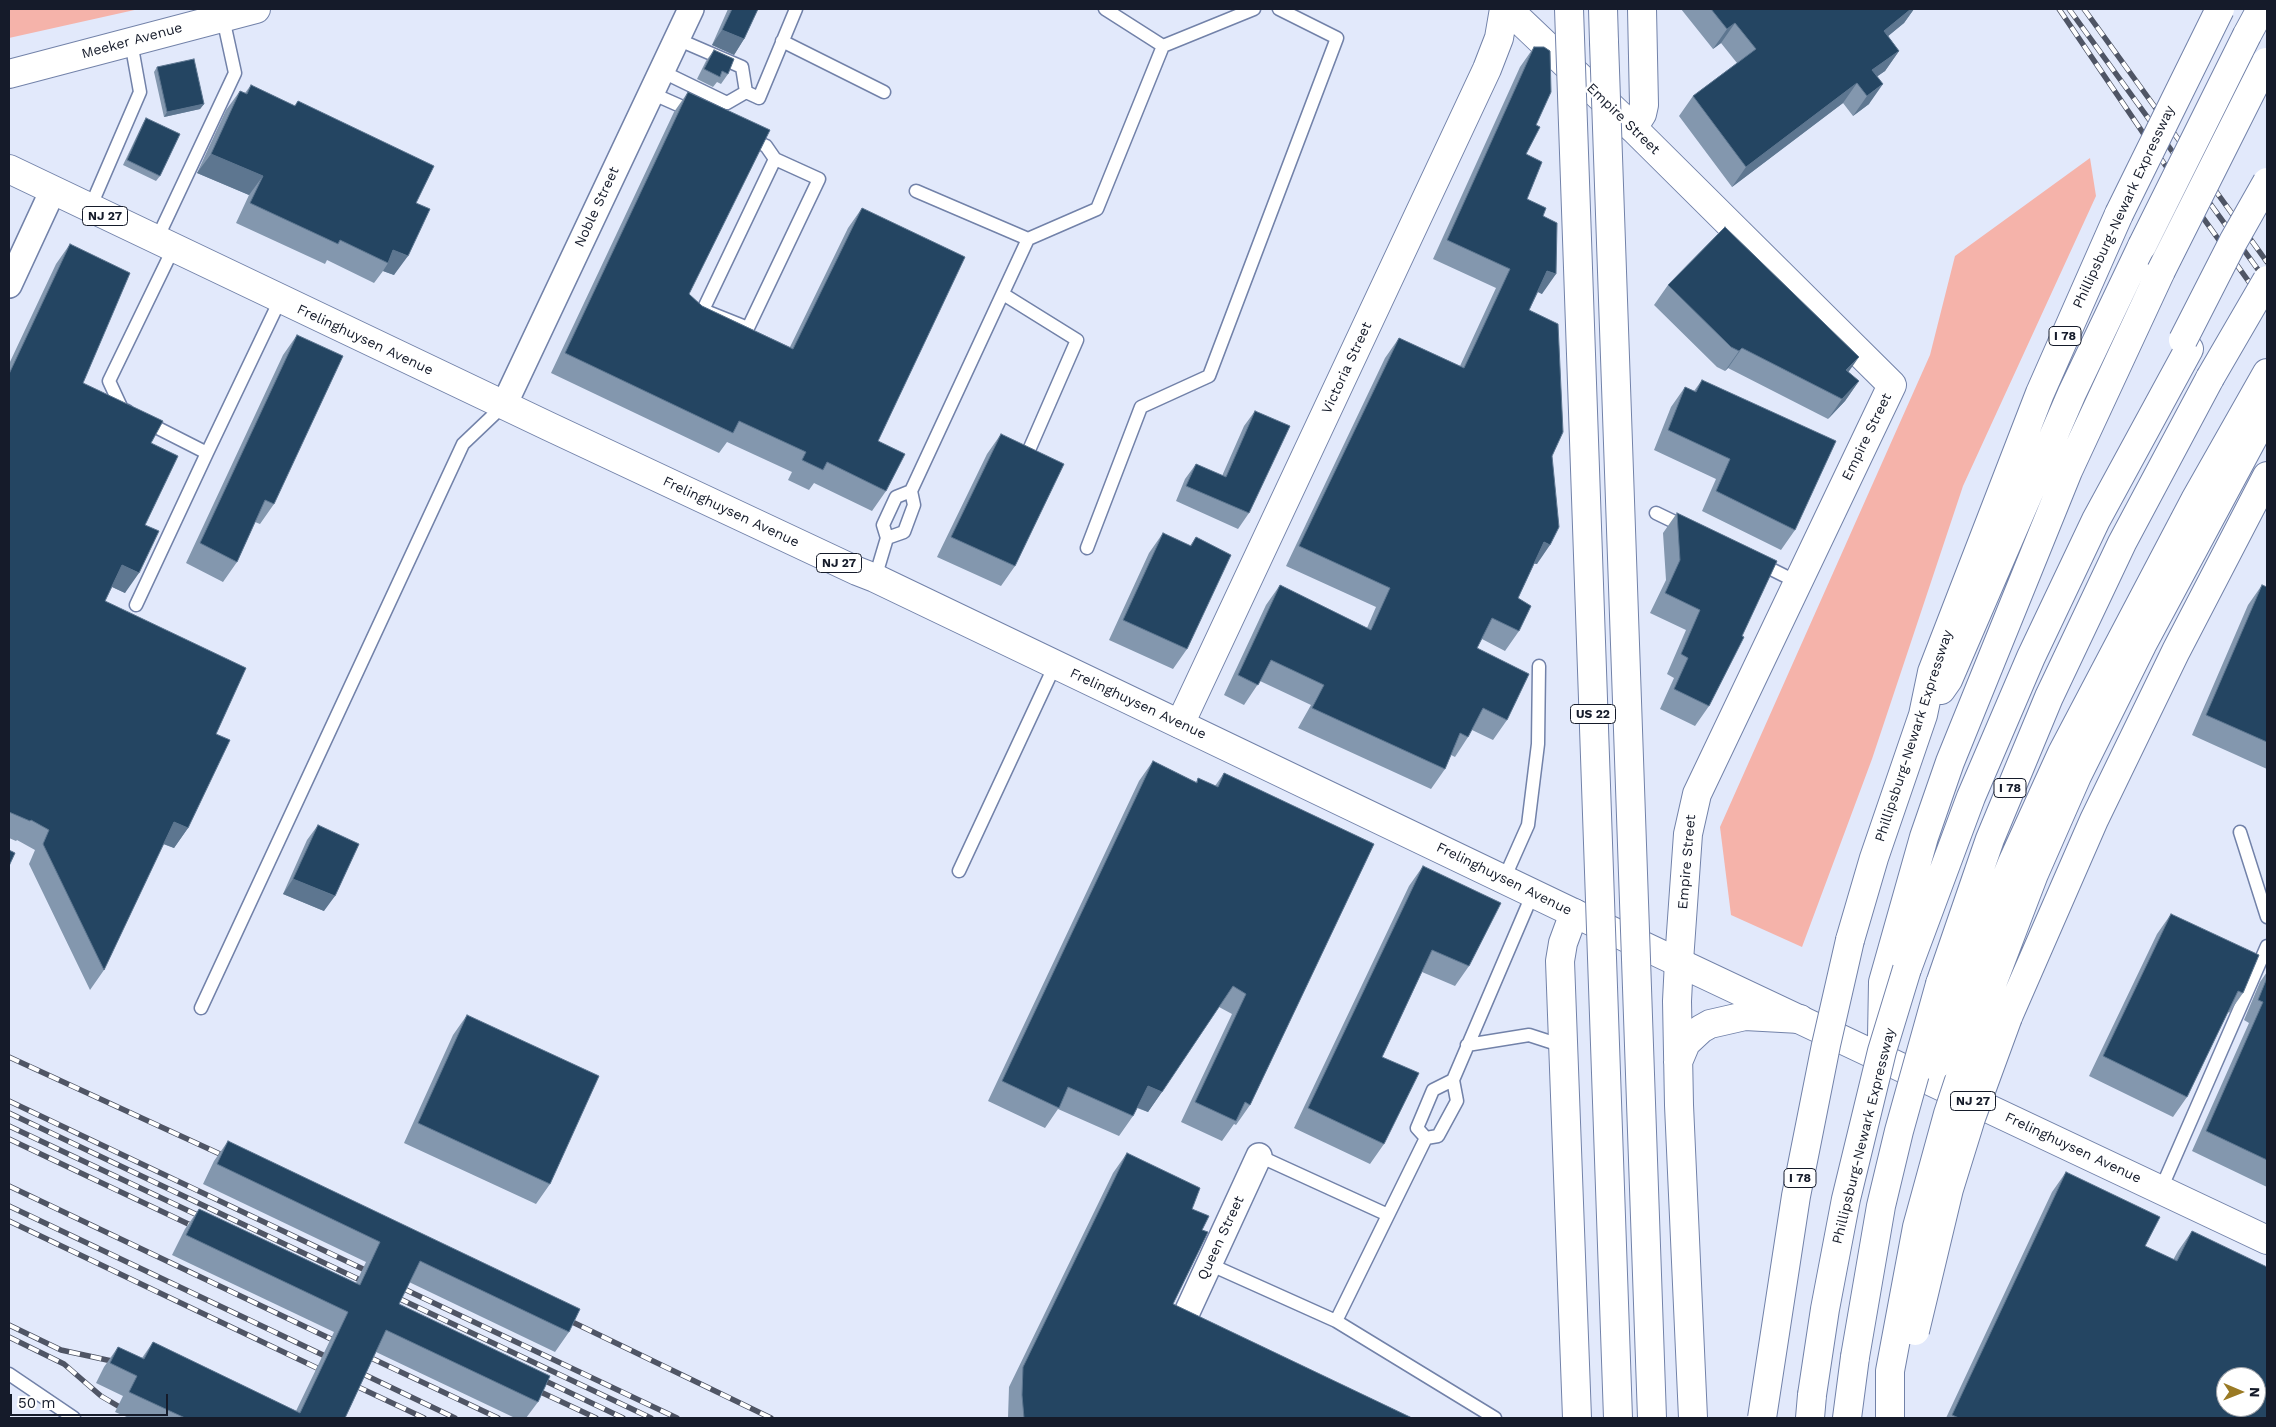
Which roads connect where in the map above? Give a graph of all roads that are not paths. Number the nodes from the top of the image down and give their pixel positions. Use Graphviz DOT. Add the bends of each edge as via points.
graph roads {
  1 [pos="256,9"];
  2 [pos="691,9"];
  3 [pos="796,9"];
  4 [pos="1105,9"];
  5 [pos="1254,9"];
  6 [pos="1279,9"];
  7 [pos="1506,9"];
  8 [pos="1569,9"];
  9 [pos="1603,9"];
  10 [pos="1642,9"];
  11 [pos="2220,9"];
  12 [pos="2262,9"];
  13 [pos="223,18"];
  14 [pos="676,39"];
  15 [pos="131,42"];
  16 [pos="782,42"];
  17 [pos="1163,46"];
  18 [pos="2266,61"];
  19 [pos="10,75"];
  20 [pos="656,82"];
  21 [pos="746,92"];
  22 [pos="884,92"];
  23 [pos="708,119"];
  24 [pos="1633,128"];
  25 [pos="733,131"];
  26 [pos="775,159"];
  27 [pos="9,169"];
  28 [pos="2267,182"];
  29 [pos="53,190"];
  30 [pos="916,191"];
  31 [pos="90,208"];
  32 [pos="2267,217"];
  33 [pos="1028,239"];
  34 [pos="165,245"];
  35 [pos="2267,280"];
  36 [pos="9,286"];
  37 [pos="1003,294"];
  38 [pos="280,300"];
  39 [pos="2186,344"];
  40 [pos="2267,373"];
  41 [pos="504,405"];
  42 [pos="2267,412"];
  43 [pos="2245,431"];
  44 [pos="207,453"];
  45 [pos="1026,457"];
  46 [pos="2267,476"];
  47 [pos="911,491"];
  48 [pos="2206,502"];
  49 [pos="1656,513"];
  50 [pos="1701,535"];
  51 [pos="887,538"];
  52 [pos="1087,548"];
  53 [pos="1745,557"];
  54 [pos="1982,573"];
  55 [pos="875,578"];
  56 [pos="1797,582"];
  57 [pos="136,605"];
  58 [pos="1056,665"];
  59 [pos="1539,666"];
  60 [pos="1180,724"];
  61 [pos="2240,832"];
  62 [pos="959,872"];
  63 [pos="1504,879"];
  64 [pos="1533,893"];
  65 [pos="1574,913"];
  66 [pos="2267,916"];
  67 [pos="2267,946"];
  68 [pos="1679,961"];
  69 [pos="1898,964"];
  70 [pos="1950,989"];
  71 [pos="201,1008"];
  72 [pos="1800,1019"];
  73 [pos="1467,1045"];
  74 [pos="1563,1046"];
  75 [pos="1678,1062"];
  76 [pos="1453,1080"];
  77 [pos="1426,1138"];
  78 [pos="1259,1156"];
  79 [pos="2161,1189"];
  80 [pos="1388,1215"];
  81 [pos="2267,1240"];
  82 [pos="1210,1264"];
  83 [pos="1183,1321"];
  84 [pos="1336,1321"];
  85 [pos="9,1374"];
  86 [pos="74,1418"];
  87 [pos="1495,1418"];
  88 [pos="1577,1418"];
  89 [pos="1618,1418"];
  90 [pos="1652,1418"];
  91 [pos="1693,1418"];
  92 [pos="1762,1418"];
  93 [pos="1810,1418"];
  94 [pos="1847,1418"];
  95 [pos="1890,1418"];
  96 [pos="1898,1418"];
  1 -- 13 [label="main road, Meeker Avenue"];
  2 -- 14 [label="street, Noble Street"];
  3 -- 16 [label="lane"];
  4 -- 17 [label="lane"];
  5 -- 17 [label="lane"];
  6 -- 52 [label="lane" via="1337,38 1208,376 1141,407"];
  7 -- 24 [label="main road, Empire Street"];
  7 -- 60 [label="main road, Victoria Street" via="1499,38 1486,69"];
  8 -- 89 [label="main road, US 22, bridge"];
  9 -- 90 [label="main road, US 22, bridge"];
  10 -- 24 [label="main road" via="1644,105"];
  11 -- 54 [label="main road, Phillipsburg-Newark Expressway / I 78, bridge" via="2119,214 2071,322 2014,459"];
  12 -- 54 [label="main road, bridge" via="2142,246 2040,465"];
  13 -- 15 [label="main road, Meeker Avenue"];
  13 -- 34 [label="lane" via="235,73"];
  14 -- 20 [label="street, Noble Street"];
  14 -- 21 [label="lane" via="742,67"];
  15 -- 19 [label="main road, Meeker Avenue"];
  15 -- 31 [label="lane" via="140,92"];
  16 -- 21 [label="lane" via="759,98"];
  16 -- 22 [label="lane"];
  17 -- 33 [label="lane" via="1097,209"];
  18 -- 69 [label="main road, bridge" via="2160,271 2068,471 2022,582 1950,762 1924,837"];
  20 -- 21 [label="lane" via="727,103"];
  20 -- 23 [label="lane"];
  20 -- 41 [label="street, Noble Street"];
  24 -- 56 [label="main road, Empire Street" via="1892,385"];
  25 -- 26 [label="lane" via="766,146"];
  26 -- 26 [label="lane" via="703,310 748,328 819,179"];
  27 -- 29 [label="main road, Frelinghuysen Avenue / NJ 27"];
  28 -- 39 [label="main road, bridge" via="2233,242"];
  29 -- 31 [label="main road, Frelinghuysen Avenue / NJ 27"];
  29 -- 36 [label="street"];
  30 -- 33 [label="lane"];
  31 -- 34 [label="main road, Frelinghuysen Avenue / NJ 27"];
  32 -- 39 [label="main road, Phillipsburg-Newark Expressway / I 78"];
  33 -- 37 [label="lane"];
  34 -- 38 [label="main road, Frelinghuysen Avenue / NJ 27"];
  34 -- 44 [label="lane" via="109,381 122,409"];
  35 -- 70 [label="main road, I 78, bridge" via="2149,490 2094,598 1990,839"];
  37 -- 45 [label="lane" via="1077,340"];
  37 -- 47 [label="lane"];
  38 -- 41 [label="main road, Frelinghuysen Avenue / NJ 27"];
  38 -- 44 [label="lane"];
  39 -- 69 [label="main road, Phillipsburg-Newark Expressway / I 78" via="2062,591"];
  40 -- 43 [label="main road"];
  41 -- 55 [label="main road, Frelinghuysen Avenue / NJ 27"];
  41 -- 71 [label="lane" via="463,444"];
  42 -- 43 [label="main road"];
  43 -- 48 [label="main road"];
  44 -- 57 [label="lane"];
  46 -- 96 [label="main road, bridge" via="2176,651 2094,820 2008,1017 1949,1189 1926,1280"];
  47 -- 51 [label="lane" via="896,497 883,524"];
  47 -- 51 [label="lane" via="914,505 904,532"];
  48 -- 70 [label="main road" via="2137,608"];
  48 -- 95 [label="main road, bridge" via="2063,806 1984,1005 1948,1114 1917,1227 1890,1371"];
  49 -- 50 [label="lane"];
  51 -- 55 [label="lane"];
  53 -- 56 [label="lane"];
  54 -- 92 [label="main road, Phillipsburg-Newark Expressway / I 78, bridge" via="1948,680 1924,715 1874,858 1850,940 1796,1196"];
  55 -- 58 [label="main road, Frelinghuysen Avenue / NJ 27"];
  56 -- 68 [label="main road, Empire Street" via="1693,805"];
  58 -- 60 [label="main road, Frelinghuysen Avenue / NJ 27"];
  58 -- 62 [label="lane"];
  59 -- 63 [label="lane" via="1538,744 1528,825"];
  60 -- 63 [label="main road, Frelinghuysen Avenue / NJ 27"];
  61 -- 66 [label="lane"];
  63 -- 64 [label="main road, Frelinghuysen Avenue / NJ 27"];
  64 -- 65 [label="main road, Frelinghuysen Avenue / NJ 27"];
  64 -- 73 [label="lane"];
  65 -- 68 [label="main road, Frelinghuysen Avenue / NJ 27"];
  65 -- 74 [label="main road" via="1560,961"];
  67 -- 79 [label="lane"];
  68 -- 72 [label="main road, Frelinghuysen Avenue / NJ 27"];
  68 -- 75 [label="main road, Empire Street"];
  69 -- 93 [label="main road, Phillipsburg-Newark Expressway / I 78, bridge" via="1882,1051 1846,1199 1825,1310"];
  70 -- 94 [label="main road, bridge" via="1937,1056 1855,1357"];
  72 -- 75 [label="main road" via="1745,1016 1710,1024 1693,1035"];
  72 -- 79 [label="main road, Frelinghuysen Avenue / NJ 27"];
  73 -- 74 [label="lane" via="1529,1036"];
  73 -- 76 [label="lane"];
  74 -- 88 [label="main road"];
  75 -- 91 [label="main road, Empire Street"];
  76 -- 77 [label="lane" via="1457,1101 1438,1136"];
  76 -- 77 [label="lane" via="1434,1090 1417,1128"];
  77 -- 80 [label="lane"];
  78 -- 80 [label="lane"];
  78 -- 82 [label="street, Queen Street"];
  79 -- 81 [label="main road, Frelinghuysen Avenue / NJ 27"];
  80 -- 84 [label="lane"];
  82 -- 83 [label="street, Queen Street"];
  82 -- 84 [label="lane"];
  84 -- 87 [label="lane"];
  85 -- 86 [label="lane"];
}
